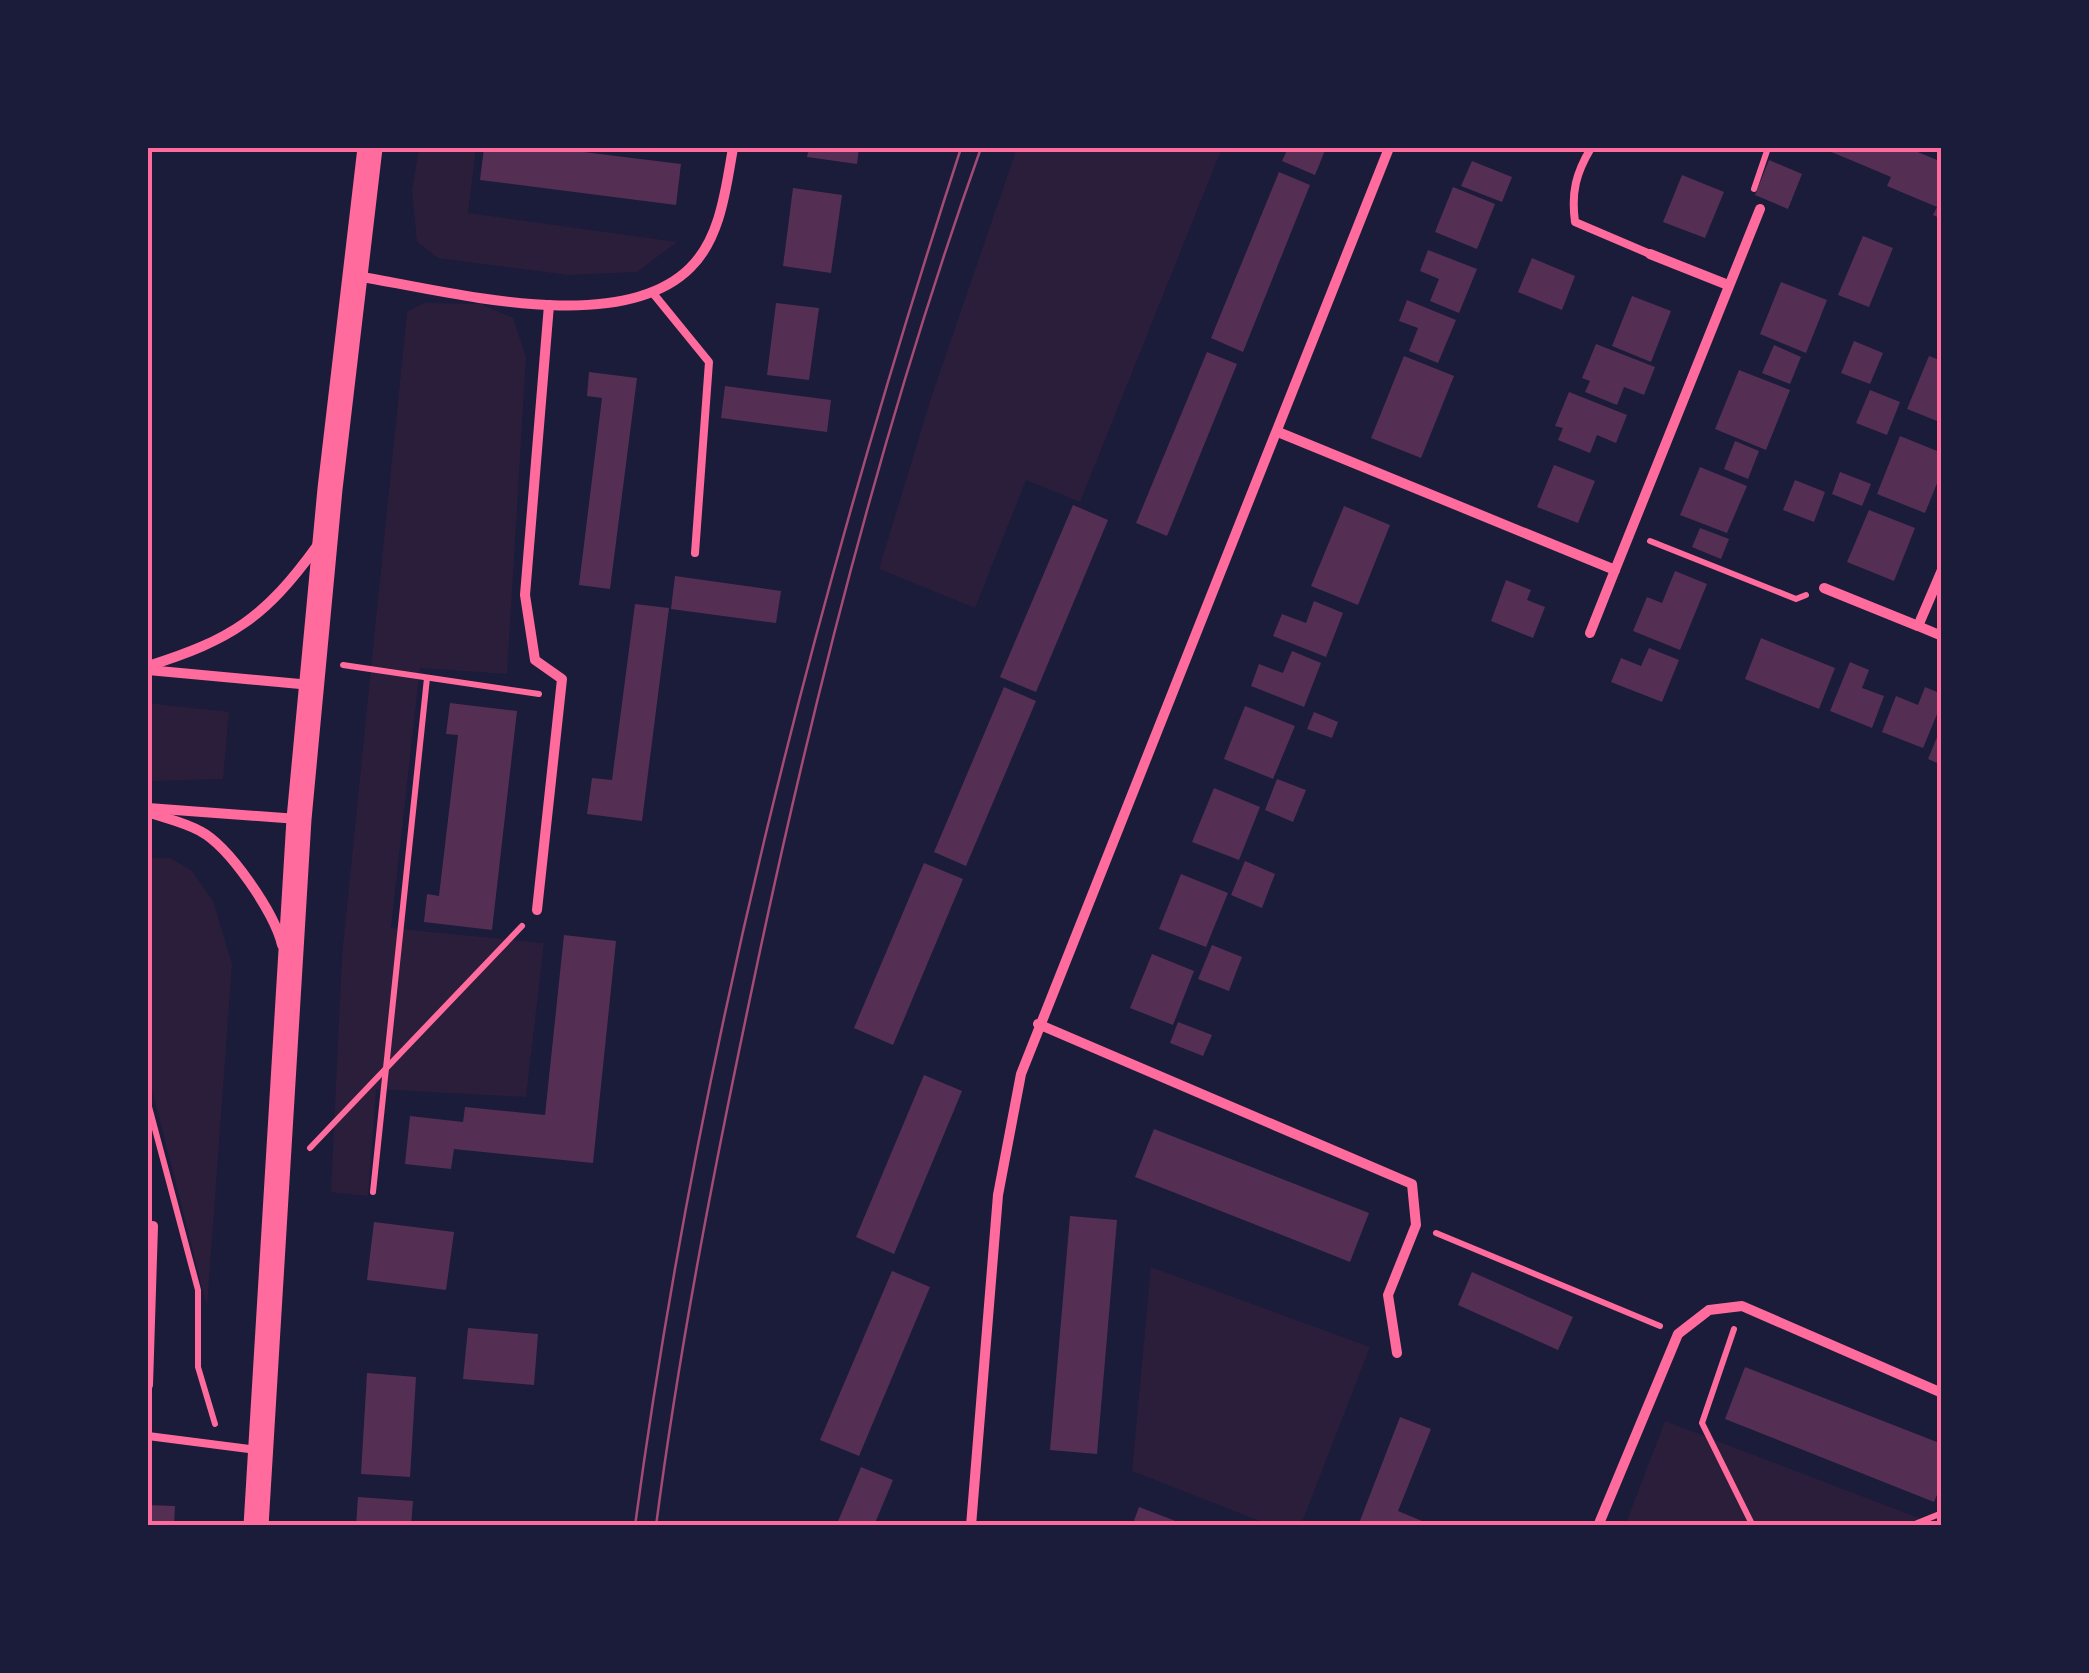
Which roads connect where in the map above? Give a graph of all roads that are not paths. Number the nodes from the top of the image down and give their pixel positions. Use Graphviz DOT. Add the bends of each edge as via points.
graph roads {
  1 [pos="370,148"];
  2 [pos="733,148"];
  3 [pos="1388,148"];
  4 [pos="1592,148"];
  5 [pos="1760,209"];
  6 [pos="1650,254"];
  7 [pos="354,276"];
  8 [pos="1728,285"];
  9 [pos="652,292"];
  10 [pos="549,306"];
  11 [pos="1278,432"];
  12 [pos="326,534"];
  13 [pos="695,553"];
  14 [pos="1615,570"];
  15 [pos="1942,570"];
  16 [pos="1824,588"];
  17 [pos="1918,626"];
  18 [pos="1590,633"];
  19 [pos="1942,636"];
  20 [pos="148,668"];
  21 [pos="313,673"];
  22 [pos="148,810"];
  23 [pos="299,819"];
  24 [pos="537,910"];
  25 [pos="288,975"];
  26 [pos="1038,1024"];
  27 [pos="153,1226"];
  28 [pos="149,1307"];
  29 [pos="1397,1353"];
  30 [pos="148,1385"];
  31 [pos="1942,1393"];
  32 [pos="148,1436"];
  33 [pos="261,1450"];
  34 [pos="256,1526"];
  35 [pos="972,1526"];
  36 [pos="1598,1526"];
  1 -- 7 [label="main road"];
  2 -- 9 [label="street" via="714,227 691,267"];
  3 -- 11 [label="street"];
  4 -- 6 [label="lane" via="1578,169 1575,222"];
  5 -- 8 [label="street"];
  6 -- 8 [label="street"];
  7 -- 10 [label="street"];
  7 -- 12 [label="main road"];
  8 -- 14 [label="street"];
  9 -- 10 [label="street"];
  9 -- 13 [label="lane" via="709,362"];
  10 -- 24 [label="street" via="525,595 534,660 562,680"];
  11 -- 14 [label="street"];
  11 -- 26 [label="street"];
  12 -- 20 [label="street" via="251,622"];
  12 -- 21 [label="main road"];
  14 -- 18 [label="street"];
  15 -- 17 [label="street"];
  16 -- 17 [label="street"];
  17 -- 19 [label="street"];
  20 -- 21 [label="street"];
  21 -- 23 [label="main road"];
  22 -- 23 [label="street"];
  22 -- 25 [label="street" via="203,832 242,873 278,928"];
  23 -- 25 [label="main road"];
  25 -- 33 [label="main road"];
  26 -- 29 [label="street" via="1412,1184 1416,1225 1388,1295"];
  26 -- 35 [label="street" via="1005,1138"];
  27 -- 28 [label="street"];
  28 -- 30 [label="street"];
  31 -- 36 [label="street" via="1742,1306 1709,1310 1678,1334"];
  32 -- 33 [label="lane"];
  33 -- 34 [label="main road"];
}
